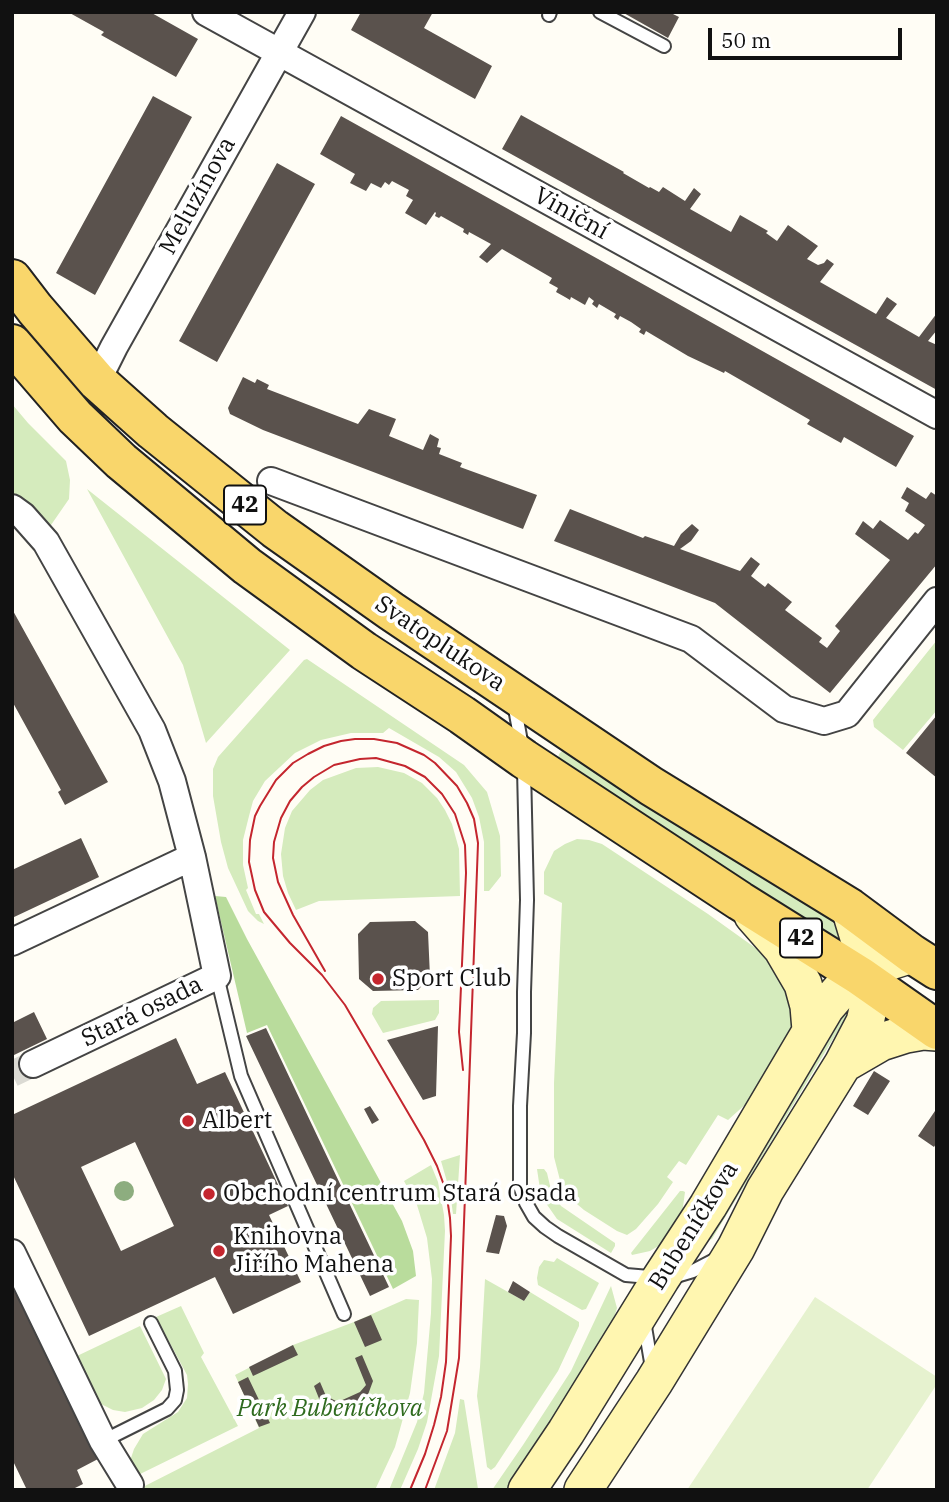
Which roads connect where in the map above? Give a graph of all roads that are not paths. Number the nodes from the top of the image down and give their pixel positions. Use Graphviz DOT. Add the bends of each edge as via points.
graph roads {
  1 [pos="206,12"];
  2 [pos="302,12"];
  3 [pos="600,12"];
  4 [pos="664,46"];
  5 [pos="278,53"];
  6 [pos="12,279"];
  7 [pos="12,344"];
  8 [pos="97,381"];
  9 [pos="937,415"];
  10 [pos="271,481"];
  11 [pos="12,508"];
  12 [pos="937,601"];
  13 [pos="512,692"];
  14 [pos="524,759"];
  15 [pos="192,857"];
  16 [pos="740,901"];
  17 [pos="850,908"];
  18 [pos="12,942"];
  19 [pos="924,962"];
  20 [pos="217,976"];
  21 [pos="866,976"];
  22 [pos="811,1030"];
  23 [pos="937,1031"];
  24 [pos="33,1064"];
  25 [pos="844,1064"];
  26 [pos="736,1248"];
  27 [pos="12,1253"];
  28 [pos="638,1288"];
  29 [pos="344,1314"];
  30 [pos="151,1323"];
  31 [pos="654,1382"];
  32 [pos="103,1441"];
  33 [pos="130,1485"];
  34 [pos="527,1490"];
  35 [pos="583,1490"];
  1 -- 5 [label="street, Viniční"];
  2 -- 5 [label="street, Meluzínova"];
  3 -- 4 [label="lane"];
  5 -- 8 [label="street, Meluzínova"];
  5 -- 9 [label="street, Viniční"];
  6 -- 8 [label="main road, Svatoplukova / 42"];
  7 -- 14 [label="main road, Svatoplukova / 42" via="75,417 121,461 247,566"];
  8 -- 13 [label="main road, Svatoplukova / 42" via="275,529"];
  10 -- 12 [label="street" via="691,639 784,709 824,721 847,714"];
  11 -- 15 [label="street, Stará osada" via="46,542 152,730 172,781"];
  13 -- 14 [label="lane"];
  13 -- 17 [label="main road, Svatoplukova / 42" via="651,786"];
  14 -- 16 [label="main road, Svatoplukova / 42"];
  14 -- 28 [label="lane" via="527,900 520,1185 534,1217 545,1227"];
  15 -- 18 [label="street"];
  15 -- 20 [label="street, Stará osada"];
  16 -- 21 [label="main road, Svatoplukova / 42"];
  16 -- 22 [label="street" via="782,948 803,984"];
  17 -- 19 [label="main road, Svatoplukova / 42"];
  17 -- 21 [label="street, Bubeníčkova"];
  19 -- 21 [label="street, Bubeníčkova" via="892,960"];
  20 -- 24 [label="street, Stará osada"];
  20 -- 29 [label="lane" via="241,1076"];
  21 -- 22 [label="street, Bubeníčkova" via="844,986"];
  21 -- 23 [label="main road, 42"];
  21 -- 25 [label="street, Bubeníčkova" via="869,1005 865,1022"];
  22 -- 28 [label="street, Bubeníčkova" via="708,1206"];
  23 -- 25 [label="street" via="881,1042"];
  25 -- 26 [label="street, Bubeníčkova" via="765,1190"];
  26 -- 28 [label="lane" via="693,1271"];
  26 -- 31 [label="street, Bubeníčkova"];
  27 -- 32 [label="street"];
  28 -- 31 [label="lane"];
  28 -- 34 [label="street, Bubeníčkova" via="566,1432"];
  30 -- 32 [label="lane" via="175,1371 175,1400 167,1409"];
  31 -- 35 [label="street, Bubeníčkova"];
  32 -- 33 [label="street"];
}
